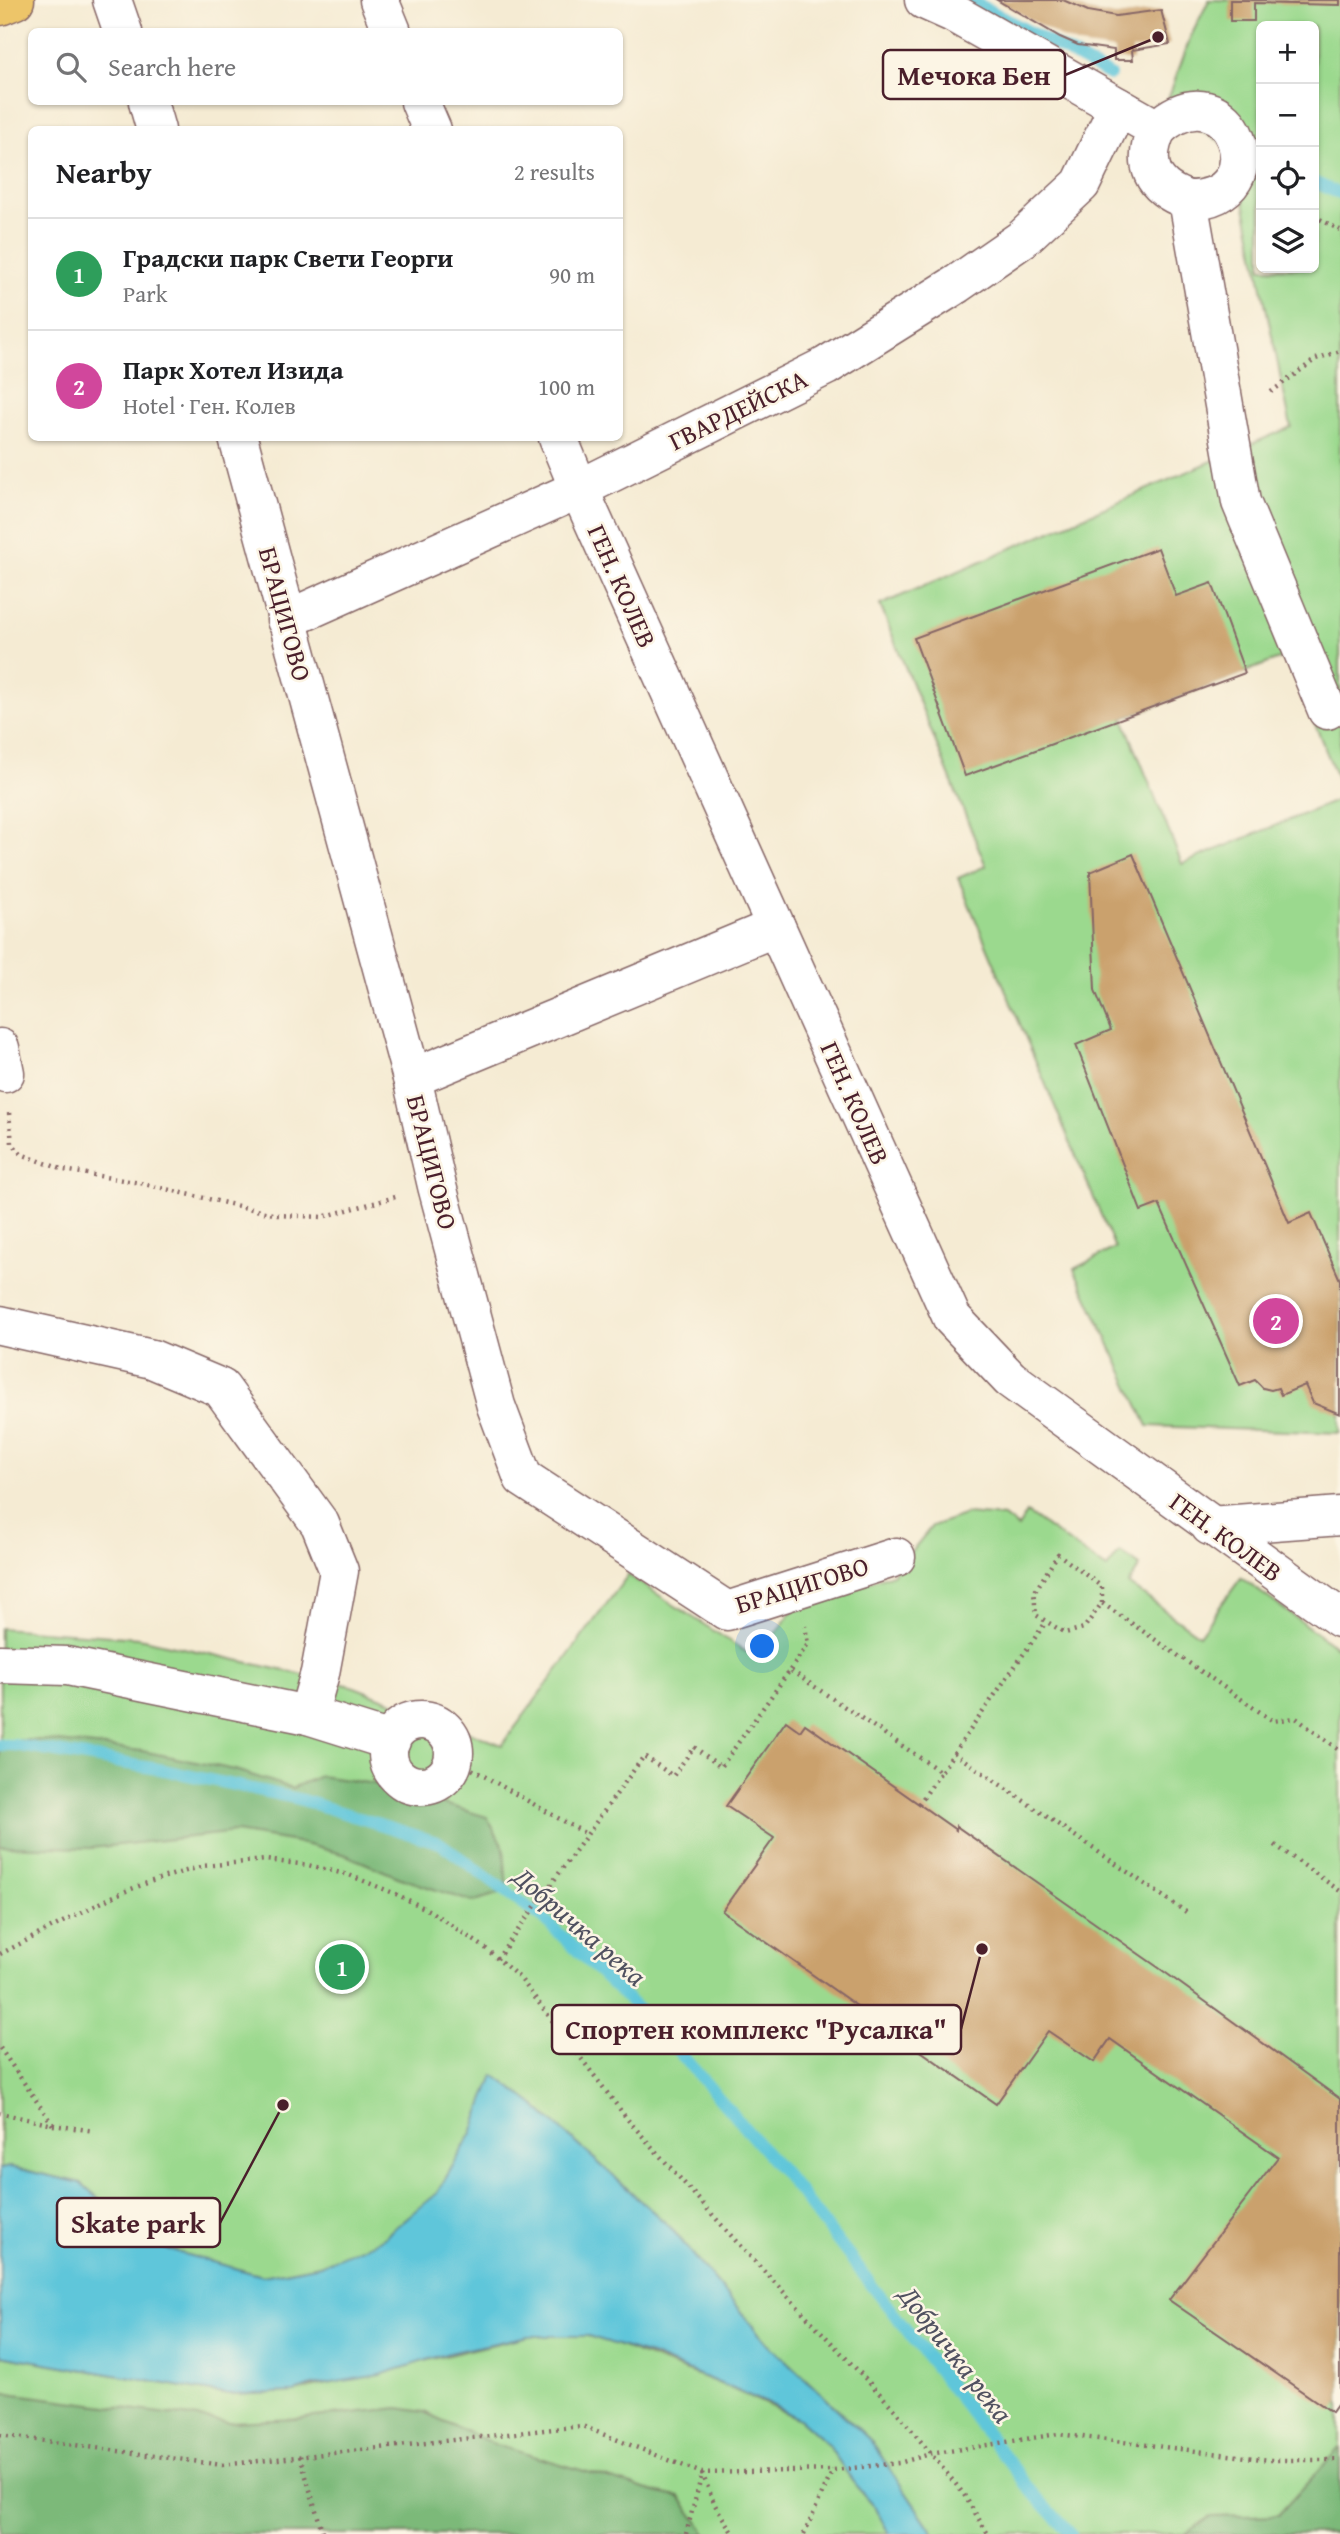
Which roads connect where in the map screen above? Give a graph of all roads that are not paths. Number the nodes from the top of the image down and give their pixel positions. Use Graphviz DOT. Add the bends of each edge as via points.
graph roads {
  1 [pos="15,0"];
  2 [pos="111,0"];
  3 [pos="379,0"];
  4 [pos="924,0"];
  5 [pos="0,6"];
  6 [pos="122,28"];
  7 [pos="390,28"];
  8 [pos="149,105"];
  9 [pos="421,105"];
  10 [pos="1118,107"];
  11 [pos="155,126"];
  12 [pos="430,126"];
  13 [pos="1157,129"];
  14 [pos="1188,200"];
  15 [pos="239,441"];
  16 [pos="559,441"];
  17 [pos="579,489"];
  18 [pos="286,620"];
  19 [pos="1327,710"];
  20 [pos="776,927"];
  21 [pos="412,1077"];
  22 [pos="0,1325"];
  23 [pos="1340,1516"];
  24 [pos="1210,1526"];
  25 [pos="896,1557"];
  26 [pos="1340,1618"];
  27 [pos="0,1664"];
  28 [pos="308,1715"];
  29 [pos="454,1759"];
  1 -- 5 [label="main road"];
  2 -- 6 [label="street"];
  3 -- 7 [label="street"];
  4 -- 10 [label="street"];
  8 -- 11 [label="street"];
  9 -- 12 [label="street"];
  10 -- 13 [label="street"];
  10 -- 17 [label="street, ГВАРДЕЙСКА" via="1081,184 1022,239 826,366"];
  13 -- 14 [label="street" via="1149,145 1149,164 1170,194"];
  13 -- 14 [label="street" via="1171,116 1189,110 1208,111 1225,121 1236,136 1241,155 1237,174 1228,186 1203,200"];
  14 -- 19 [label="street" via="1241,502"];
  15 -- 18 [label="street, БРАЦИГОВО"];
  16 -- 17 [label="street, ГЕН. КОЛЕВ"];
  17 -- 18 [label="street, ГВАРДЕЙСКА"];
  17 -- 20 [label="street, ГЕН. КОЛЕВ"];
  18 -- 21 [label="street, БРАЦИГОВО"];
  20 -- 21 [label="street"];
  20 -- 24 [label="street, ГЕН. КОЛЕВ" via="952,1318 1010,1380"];
  21 -- 25 [label="street, БРАЦИГОВО" via="496,1406 523,1478 727,1611"];
  22 -- 28 [label="street" via="152,1359 221,1388 320,1524 339,1571"];
  23 -- 24 [label="street"];
  24 -- 26 [label="street, ГЕН. КОЛЕВ"];
  27 -- 28 [label="street" via="67,1666"];
  28 -- 29 [label="street" via="391,1741 388,1751 394,1772 412,1785 434,1784"];
}
